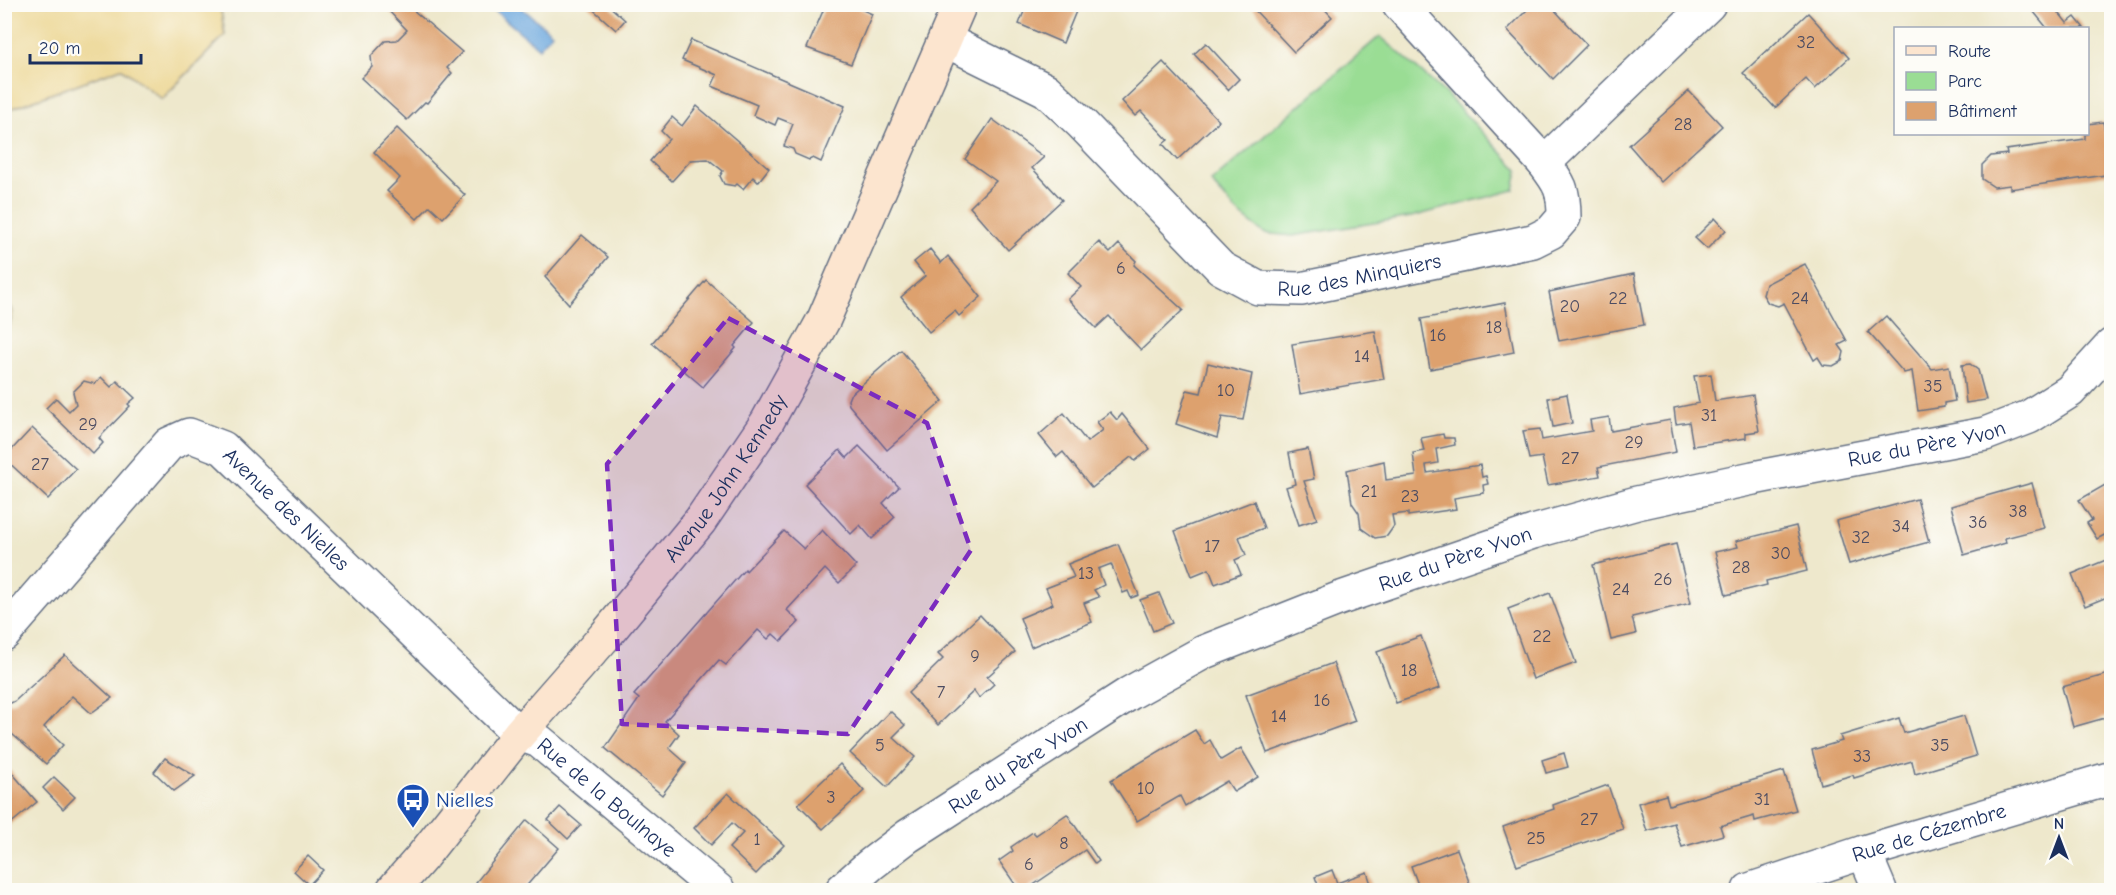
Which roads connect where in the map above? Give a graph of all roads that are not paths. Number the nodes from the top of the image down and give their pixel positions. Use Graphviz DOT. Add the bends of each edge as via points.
graph roads {
  1 [pos="960,4"];
  2 [pos="1399,4"];
  3 [pos="1709,4"];
  4 [pos="945,40"];
  5 [pos="1544,163"];
  6 [pos="2112,345"];
  7 [pos="4,634"];
  8 [pos="519,734"];
  9 [pos="2112,778"];
  10 [pos="1864,852"];
  11 [pos="393,891"];
  12 [pos="718,891"];
  13 [pos="842,891"];
  14 [pos="1749,891"];
  15 [pos="1880,891"];
  1 -- 4 [label="main road, Avenue John Kennedy"];
  2 -- 5 [label="street"];
  3 -- 5 [label="street"];
  4 -- 5 [label="street, Rue des Minquiers" via="1046,90 1221,268 1258,288 1301,289 1533,241 1551,231 1564,217 1561,185"];
  4 -- 8 [label="main road, Avenue John Kennedy" via="824,319 767,422 700,521"];
  6 -- 13 [label="street, Rue du Père Yvon" via="2070,391 2029,417 1985,435 1637,502 1533,532 1338,599 1204,652 1130,693 908,836"];
  7 -- 8 [label="street, Avenue des Nielles" via="169,444 189,435 223,448"];
  8 -- 11 [label="main road, Avenue John Kennedy"];
  8 -- 12 [label="street, Rue de la Boulnaye" via="540,741"];
  9 -- 10 [label="street, Rue de Cézembre"];
  10 -- 14 [label="street, Rue de Cézembre"];
  10 -- 15 [label="street"];
}
